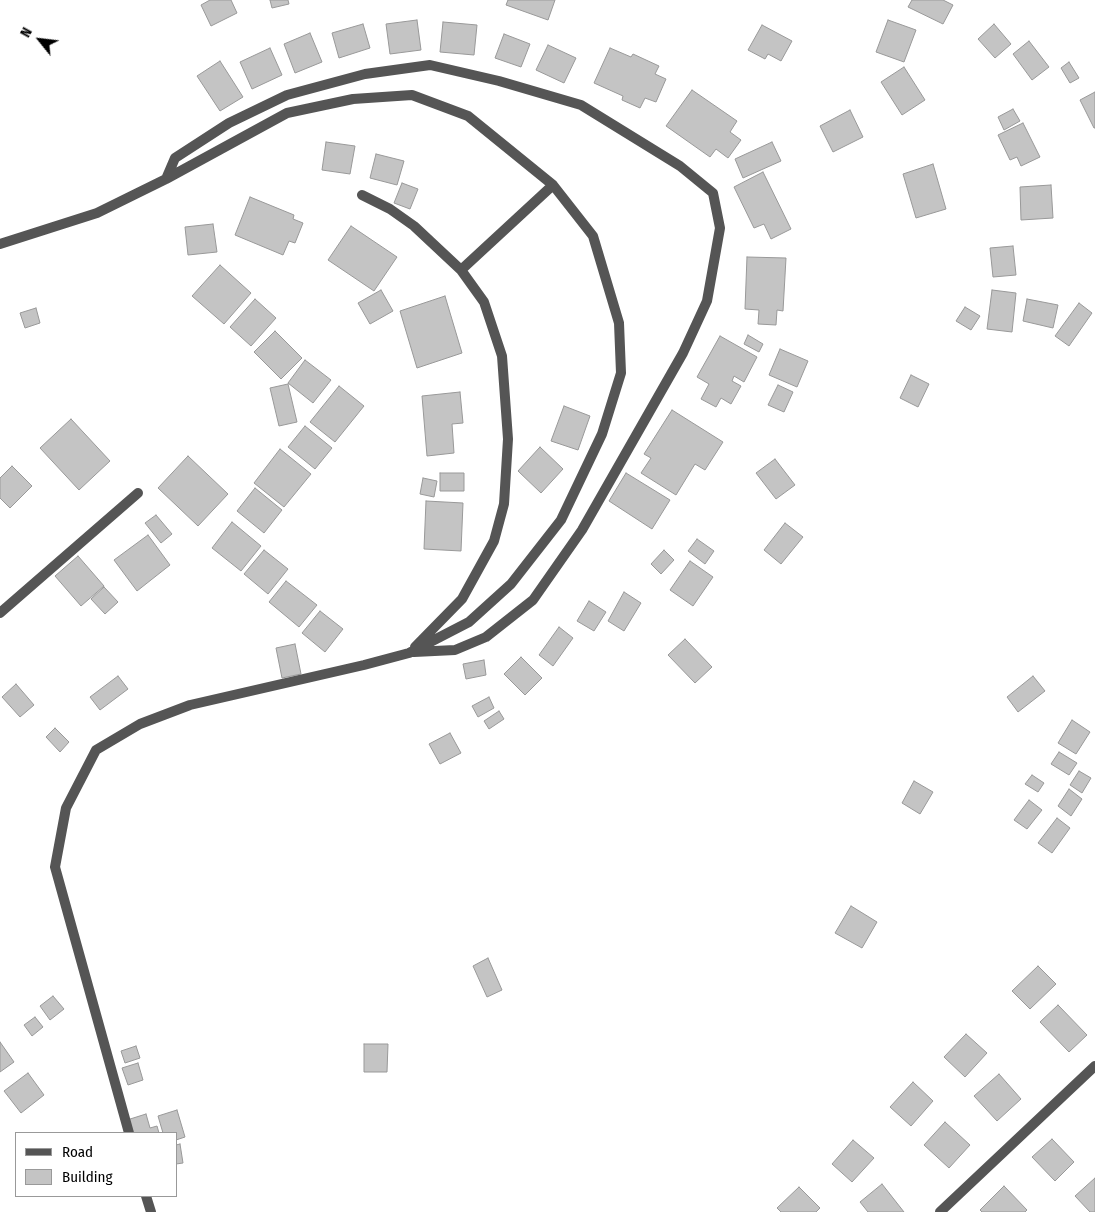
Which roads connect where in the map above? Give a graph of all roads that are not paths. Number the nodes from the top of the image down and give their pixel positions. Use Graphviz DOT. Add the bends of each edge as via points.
graph roads {
  1 [pos="166,179"];
  2 [pos="553,185"];
  3 [pos="362,195"];
  4 [pos="0,244"];
  5 [pos="461,270"];
  6 [pos="138,493"];
  7 [pos="0,613"];
  8 [pos="409,653"];
  9 [pos="1095,1066"];
  10 [pos="129,1132"];
  11 [pos="146,1197"];
  12 [pos="151,1212"];
  13 [pos="940,1212"];
  1 -- 2 [label="street" via="287,113 353,99 412,94 468,116"];
  1 -- 4 [label="street" via="97,212"];
  1 -- 8 [label="street" via="175,158 229,123 287,96 365,74 430,65 581,105 680,166 713,193 720,228 707,302 682,353 582,530 533,600 486,636 455,650"];
  2 -- 5 [label="street"];
  2 -- 8 [label="street" via="593,236 619,323 621,374 602,434 561,520 511,584 469,622"];
  3 -- 5 [label="street" via="414,226"];
  5 -- 8 [label="street" via="484,302 502,356 508,438 504,504 494,541 462,599"];
  6 -- 7 [label="street"];
  8 -- 10 [label="street" via="190,706 140,724 96,750 66,808 55,867"];
  9 -- 13 [label="street"];
  11 -- 12 [label="street"];
}
